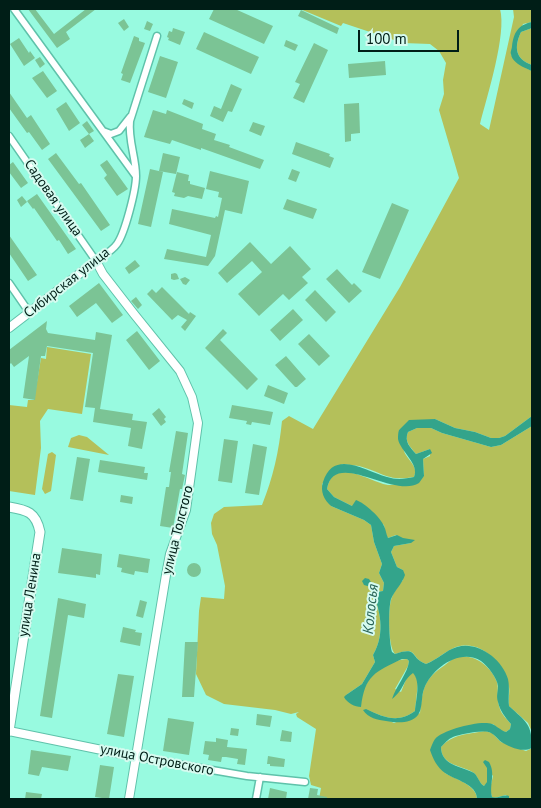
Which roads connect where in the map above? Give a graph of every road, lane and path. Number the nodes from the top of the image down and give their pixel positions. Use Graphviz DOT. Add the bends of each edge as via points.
graph roads {
  1 [pos="14,9"];
  2 [pos="157,36"];
  3 [pos="132,114"];
  4 [pos="103,131"];
  5 [pos="9,136"];
  6 [pos="136,176"];
  7 [pos="96,261"];
  8 [pos="9,282"];
  9 [pos="29,312"];
  10 [pos="9,328"];
  11 [pos="9,507"];
  12 [pos="9,731"];
  13 [pos="136,757"];
  14 [pos="260,777"];
  15 [pos="305,782"];
  16 [pos="129,799"];
  17 [pos="256,799"];
  1 -- 4 [label="street"];
  2 -- 3 [label="street, Сибирская улица"];
  3 -- 4 [label="street" via="116,133"];
  3 -- 6 [label="street, Сибирская улица" via="130,133"];
  4 -- 6 [label="street"];
  5 -- 7 [label="street, Садовая улица"];
  6 -- 7 [label="street, Сибирская улица" via="120,239"];
  7 -- 9 [label="street, Сибирская улица"];
  7 -- 13 [label="street, улица Толстого" via="180,371 192,396 198,424 184,518 167,568"];
  8 -- 9 [label="street"];
  9 -- 10 [label="street, Сибирская улица"];
  11 -- 12 [label="main road, улица Ленина" via="25,510 36,518 39,538"];
  12 -- 13 [label="street, улица Островского"];
  13 -- 14 [label="street, улица Островского"];
  13 -- 16 [label="street, улица Толстого"];
  14 -- 15 [label="street, улица Островского"];
  14 -- 17 [label="street"];
}
